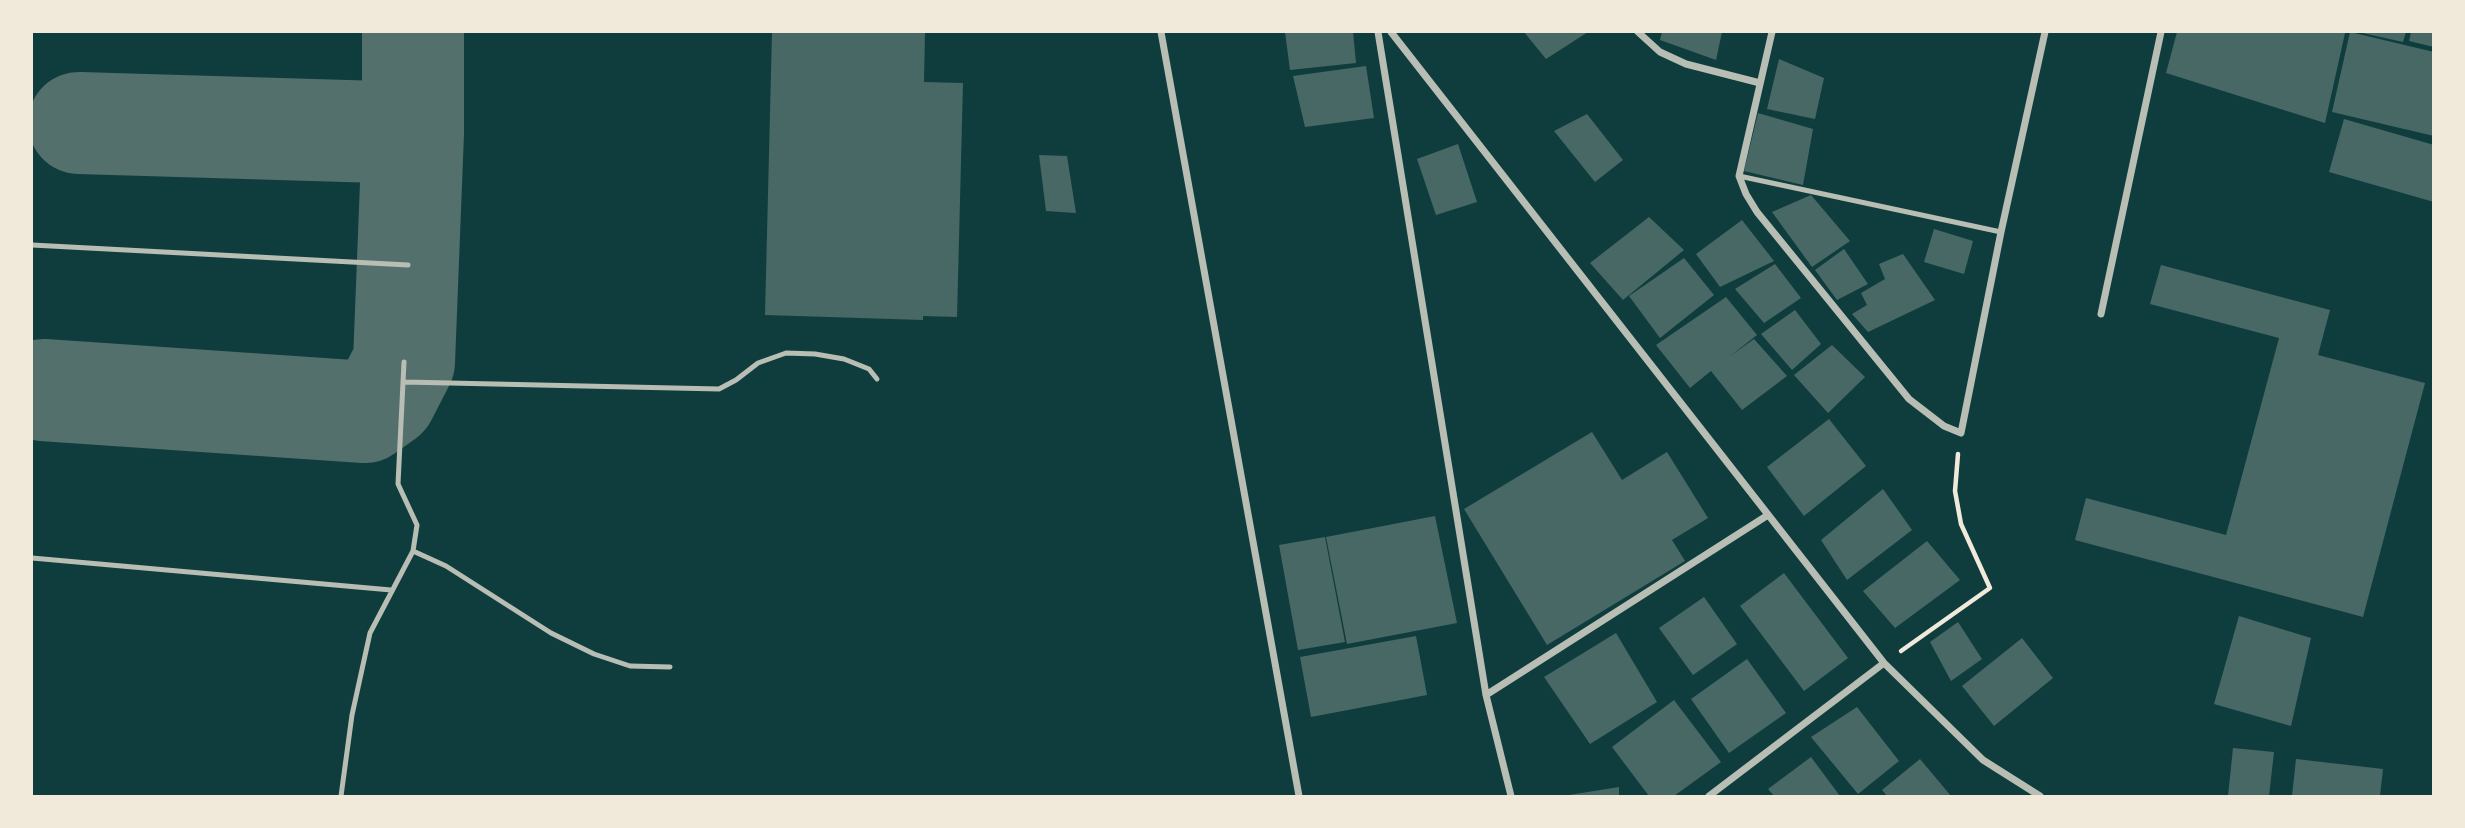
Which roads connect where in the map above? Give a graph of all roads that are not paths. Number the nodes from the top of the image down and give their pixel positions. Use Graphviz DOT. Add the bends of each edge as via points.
graph roads {
  1 [pos="1161,32"];
  2 [pos="1378,32"];
  3 [pos="1391,32"];
  4 [pos="1638,32"];
  5 [pos="1772,32"];
  6 [pos="2045,32"];
  7 [pos="2161,32"];
  8 [pos="1760,83"];
  9 [pos="1739,176"];
  10 [pos="2001,232"];
  11 [pos="32,246"];
  12 [pos="408,265"];
  13 [pos="2102,314"];
  14 [pos="404,362"];
  15 [pos="877,379"];
  16 [pos="404,382"];
  17 [pos="1768,515"];
  18 [pos="413,551"];
  19 [pos="32,558"];
  20 [pos="391,590"];
  21 [pos="1884,663"];
  22 [pos="670,667"];
  23 [pos="1486,695"];
  24 [pos="341,796"];
  25 [pos="1299,796"];
  26 [pos="1511,796"];
  27 [pos="1709,796"];
  28 [pos="2039,796"];
  1 -- 25 [label="street"];
  2 -- 23 [label="street"];
  3 -- 17 [label="street"];
  4 -- 8 [label="street" via="1660,52 1686,64"];
  5 -- 8 [label="street"];
  6 -- 10 [label="street"];
  7 -- 13 [label="street"];
  8 -- 9 [label="street"];
  9 -- 10 [label="lane"];
  9 -- 10 [label="street" via="1757,212 1909,398 1944,426 1961,433"];
  11 -- 12 [label="lane"];
  14 -- 16 [label="lane"];
  15 -- 16 [label="lane" via="869,369 844,359 786,353 758,363 719,389"];
  16 -- 18 [label="lane" via="398,484 416,525"];
  17 -- 21 [label="street"];
  17 -- 23 [label="street"];
  18 -- 20 [label="lane"];
  18 -- 22 [label="lane" via="594,654 630,666"];
  19 -- 20 [label="lane"];
  20 -- 24 [label="lane" via="370,633 361,667"];
  21 -- 27 [label="street"];
  21 -- 28 [label="street" via="1983,760"];
  23 -- 26 [label="street"];
}
